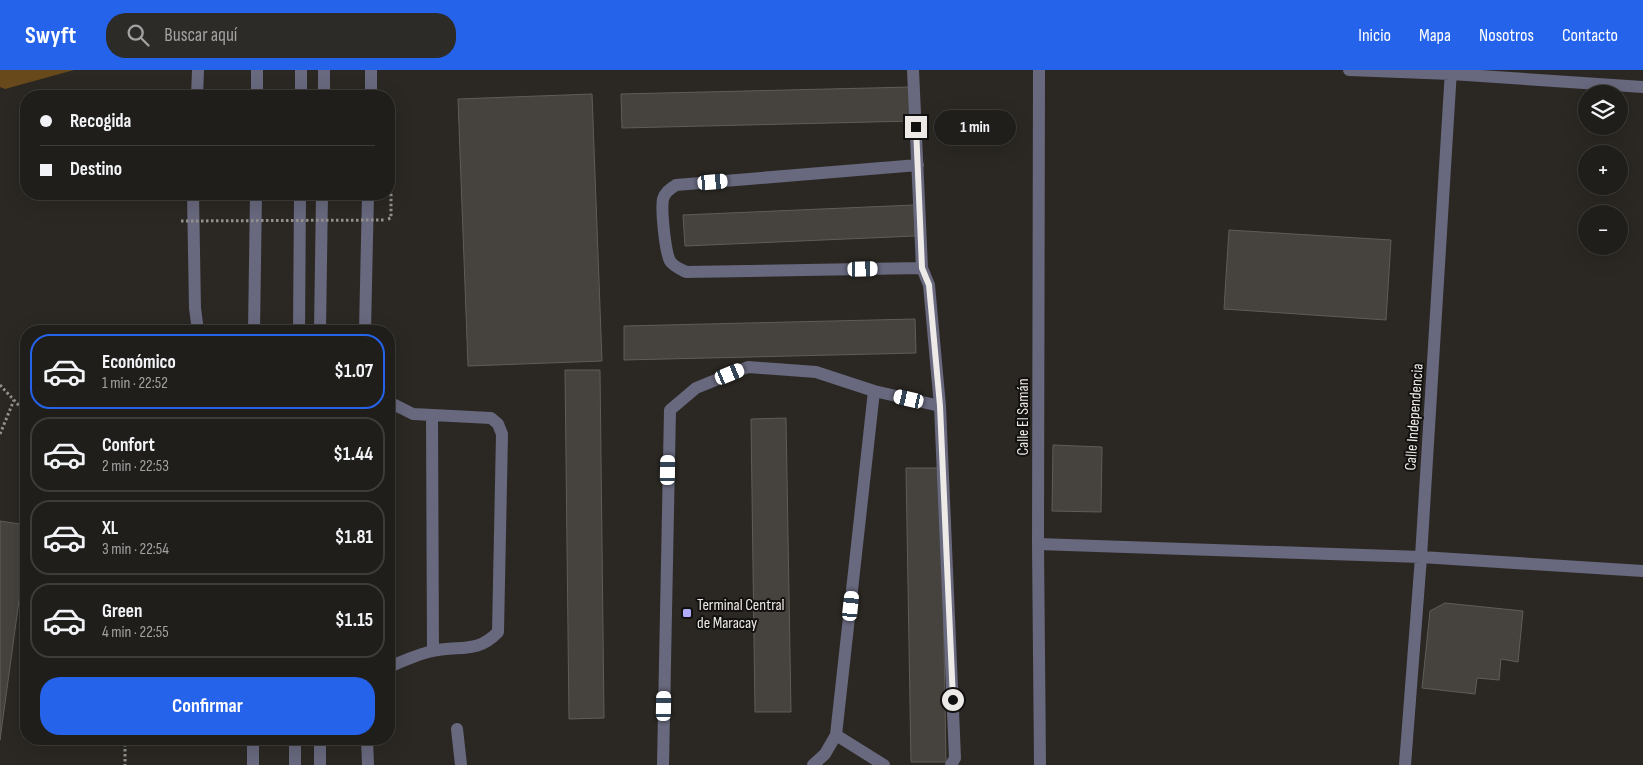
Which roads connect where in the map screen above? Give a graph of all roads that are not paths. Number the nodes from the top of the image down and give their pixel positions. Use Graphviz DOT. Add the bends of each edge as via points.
graph roads {
  1 [pos="198,70"];
  2 [pos="257,70"];
  3 [pos="301,70"];
  4 [pos="324,70"];
  5 [pos="371,70"];
  6 [pos="914,70"];
  7 [pos="1039,70"];
  8 [pos="1349,70"];
  9 [pos="1451,72"];
  10 [pos="1643,87"];
  11 [pos="197,90"];
  12 [pos="257,90"];
  13 [pos="300,90"];
  14 [pos="324,90"];
  15 [pos="371,90"];
  16 [pos="918,165"];
  17 [pos="193,200"];
  18 [pos="256,200"];
  19 [pos="300,200"];
  20 [pos="322,200"];
  21 [pos="368,200"];
  22 [pos="922,268"];
  23 [pos="197,325"];
  24 [pos="254,325"];
  25 [pos="299,325"];
  26 [pos="320,325"];
  27 [pos="365,325"];
  28 [pos="874,391"];
  29 [pos="395,405"];
  30 [pos="940,406"];
  31 [pos="432,415"];
  32 [pos="1038,544"];
  33 [pos="1421,557"];
  34 [pos="1643,571"];
  35 [pos="433,651"];
  36 [pos="395,665"];
  37 [pos="457,729"];
  38 [pos="836,735"];
  39 [pos="253,745"];
  40 [pos="296,745"];
  41 [pos="320,745"];
  42 [pos="367,745"];
  43 [pos="253,765"];
  44 [pos="295,765"];
  45 [pos="320,765"];
  46 [pos="368,765"];
  47 [pos="460,765"];
  48 [pos="663,765"];
  49 [pos="813,765"];
  50 [pos="884,765"];
  51 [pos="951,765"];
  52 [pos="1040,765"];
  53 [pos="1404,765"];
  1 -- 11 [label="street"];
  2 -- 12 [label="street"];
  3 -- 13 [label="street"];
  4 -- 14 [label="street"];
  5 -- 15 [label="street"];
  6 -- 16 [label="street"];
  7 -- 32 [label="street, Calle El Samán"];
  8 -- 9 [label="street"];
  9 -- 10 [label="street"];
  9 -- 33 [label="street, Calle Independencia"];
  16 -- 22 [label="street"];
  16 -- 22 [label="street" via="676,185 663,199 669,259 686,272"];
  17 -- 23 [label="street"];
  18 -- 24 [label="street"];
  19 -- 25 [label="street"];
  20 -- 26 [label="street"];
  21 -- 27 [label="street"];
  22 -- 30 [label="street" via="929,285"];
  28 -- 30 [label="street"];
  28 -- 38 [label="street"];
  28 -- 48 [label="street" via="816,372 748,367 696,388 670,410"];
  29 -- 31 [label="street" via="413,414"];
  30 -- 51 [label="street" via="955,758"];
  31 -- 35 [label="street"];
  31 -- 35 [label="street" via="491,418 502,434 498,632 478,647"];
  32 -- 33 [label="street"];
  32 -- 52 [label="street, Calle El Samán"];
  33 -- 34 [label="street"];
  33 -- 53 [label="street, Calle Independencia"];
  35 -- 36 [label="street"];
  37 -- 47 [label="street"];
  38 -- 49 [label="street" via="825,754"];
  38 -- 50 [label="street"];
  39 -- 43 [label="street"];
  40 -- 44 [label="street"];
  41 -- 45 [label="street"];
  42 -- 46 [label="street"];
}
